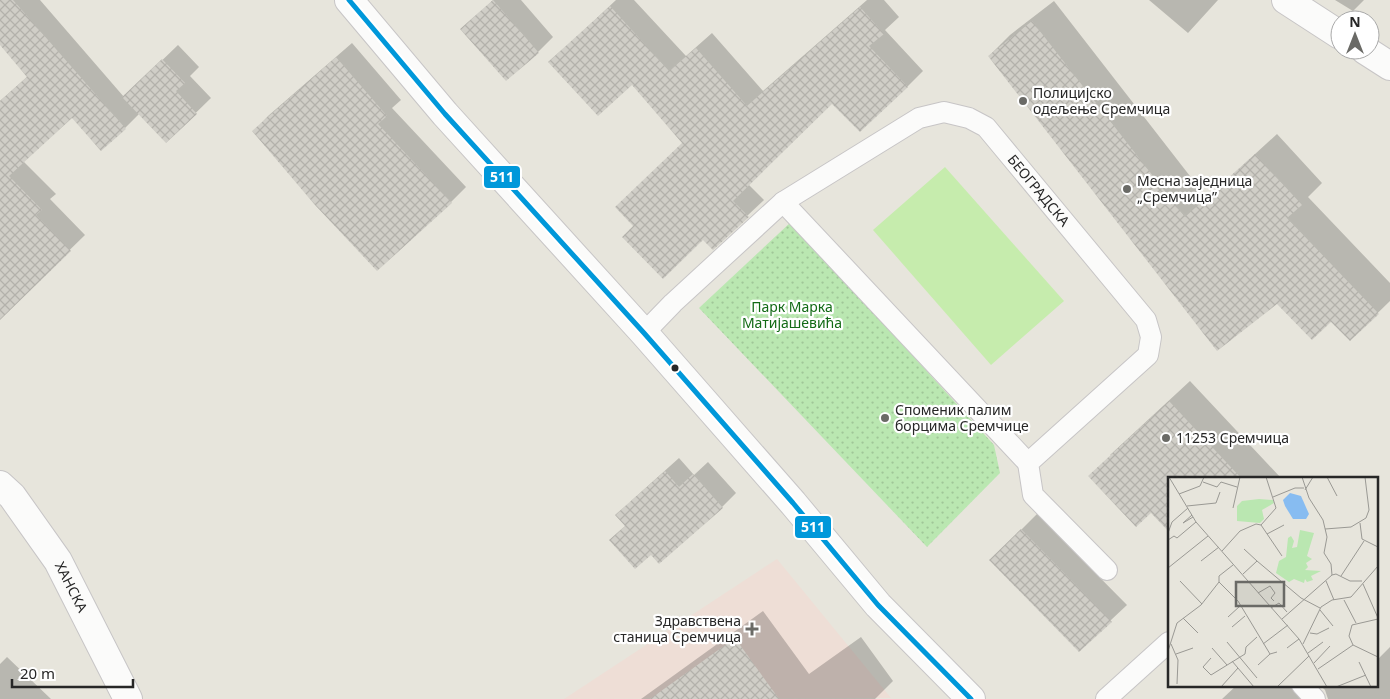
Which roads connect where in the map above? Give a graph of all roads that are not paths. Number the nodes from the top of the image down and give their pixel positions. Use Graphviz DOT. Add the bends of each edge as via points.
graph roads {
  1 [pos="350,0"];
  2 [pos="1286,0"];
  3 [pos="1330,29"];
  4 [pos="783,202"];
  5 [pos="644,332"];
  6 [pos="1028,463"];
  7 [pos="0,485"];
  8 [pos="1107,570"];
  9 [pos="1168,643"];
  10 [pos="1303,686"];
  11 [pos="123,697"];
  12 [pos="971,699"];
  13 [pos="1106,699"];
  14 [pos="1315,699"];
  1 -- 5 [label="main road" via="445,114"];
  2 -- 3 [label="main road"];
  4 -- 5 [label="lane, БЕОГРАДСКА"];
  4 -- 6 [label="lane"];
  4 -- 6 [label="lane, БЕОГРАДСКА" via="919,118 944,112 986,127 1146,320 1151,337 1148,355"];
  5 -- 12 [label="main road" via="794,503 878,605"];
  6 -- 8 [label="lane" via="1033,495"];
  7 -- 11 [label="main road, ХАНСКА" via="12,496 58,561"];
  9 -- 13 [label="lane"];
  10 -- 14 [label="lane"];
}
